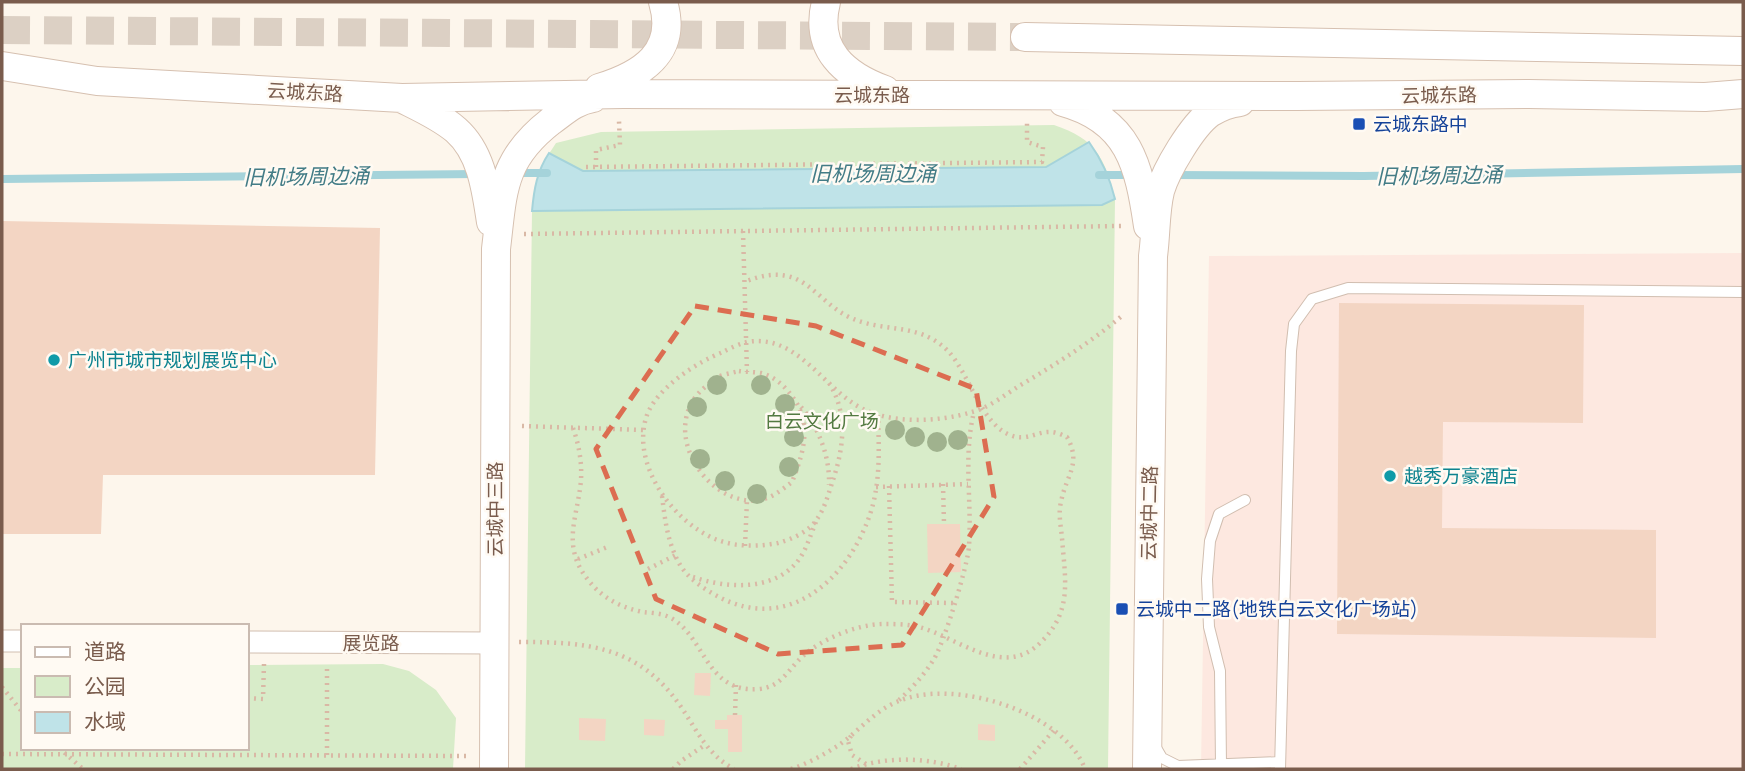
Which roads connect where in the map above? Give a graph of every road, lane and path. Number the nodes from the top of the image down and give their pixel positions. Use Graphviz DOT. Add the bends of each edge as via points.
graph roads {
  1 [pos="663,2"];
  2 [pos="826,2"];
  3 [pos="1025,37"];
  4 [pos="1743,51"];
  5 [pos="2,66"];
  6 [pos="565,94"];
  7 [pos="1743,94"];
  8 [pos="898,95"];
  9 [pos="1297,96"];
  10 [pos="402,98"];
  11 [pos="621,106"];
  12 [pos="1033,106"];
  13 [pos="586,167"];
  14 [pos="596,167"];
  15 [pos="1124,226"];
  16 [pos="743,231"];
  17 [pos="523,234"];
  18 [pos="496,249"];
  19 [pos="1153,256"];
  20 [pos="744,282"];
  21 [pos="1743,292"];
  22 [pos="1123,315"];
  23 [pos="746,342"];
  24 [pos="747,372"];
  25 [pos="829,383"];
  26 [pos="800,406"];
  27 [pos="982,407"];
  28 [pos="974,412"];
  29 [pos="878,415"];
  30 [pos="521,426"];
  31 [pos="573,428"];
  32 [pos="643,430"];
  33 [pos="943,484"];
  34 [pos="968,484"];
  35 [pos="876,486"];
  36 [pos="889,486"];
  37 [pos="829,493"];
  38 [pos="662,495"];
  39 [pos="747,500"];
  40 [pos="1245,500"];
  41 [pos="817,520"];
  42 [pos="944,524"];
  43 [pos="610,546"];
  44 [pos="745,546"];
  45 [pos="676,555"];
  46 [pos="578,559"];
  47 [pos="648,569"];
  48 [pos="689,576"];
  49 [pos="953,603"];
  50 [pos="942,638"];
  51 [pos="2,641"];
  52 [pos="21,641"];
  53 [pos="255,642"];
  54 [pos="327,642"];
  55 [pos="506,643"];
  56 [pos="736,685"];
  57 [pos="2,687"];
  58 [pos="248,698"];
  59 [pos="898,701"];
  60 [pos="21,711"];
  61 [pos="735,715"];
  62 [pos="1055,729"];
  63 [pos="1147,731"];
  64 [pos="852,733"];
  65 [pos="705,746"];
  66 [pos="61,750"];
  67 [pos="235,750"];
  68 [pos="2,754"];
  69 [pos="66,755"];
  70 [pos="235,755"];
  71 [pos="327,755"];
  72 [pos="494,763"];
  73 [pos="867,765"];
  74 [pos="1220,765"];
  75 [pos="1280,766"];
  76 [pos="83,769"];
  77 [pos="673,769"];
  78 [pos="734,769"];
  79 [pos="791,769"];
  80 [pos="851,769"];
  81 [pos="961,769"];
  82 [pos="1020,769"];
  83 [pos="1086,769"];
  84 [pos="1147,769"];
  1 -- 6 [label="street" via="668,18 666,37 649,64 601,87"];
  2 -- 8 [label="street" via="825,40 834,56 849,73"];
  3 -- 4 [label="street"];
  5 -- 10 [label="street, 云城东路" via="97,81"];
  6 -- 10 [label="street, 云城东路"];
  6 -- 11 [label="street, 云城东路"];
  7 -- 9 [label="street, 云城东路"];
  8 -- 11 [label="street, 云城东路"];
  8 -- 12 [label="street, 云城东路"];
  9 -- 12 [label="street, 云城东路"];
  9 -- 19 [label="street" via="1233,103 1210,113 1196,127 1160,190"];
  10 -- 18 [label="street" via="457,130 472,149"];
  11 -- 14 [label="path" via="620,145 596,150"];
  11 -- 18 [label="street" via="579,100 533,135 519,152 503,188"];
  12 -- 14 [label="path" via="1027,142 1043,147 1042,162"];
  12 -- 19 [label="street" via="1094,112 1109,123 1135,166"];
  13 -- 14 [label="path"];
  15 -- 16 [label="path"];
  16 -- 17 [label="path"];
  16 -- 20 [label="path"];
  18 -- 55 [label="street, 云城中三路"];
  19 -- 63 [label="street, 云城中二路"];
  20 -- 23 [label="path"];
  20 -- 27 [label="path" via="775,274 793,277 825,303 860,322 919,331 948,351"];
  21 -- 75 [label="lane" via="1348,288 1312,299 1294,324 1291,351"];
  22 -- 27 [label="path" via="1067,358"];
  23 -- 24 [label="path"];
  23 -- 25 [label="path" via="763,341 790,350"];
  23 -- 32 [label="path" via="693,366 673,382 647,413"];
  24 -- 26 [label="path" via="762,373 783,384"];
  24 -- 39 [label="path" via="717,377 697,393 684,427 693,461 709,481"];
  25 -- 29 [label="path" via="853,403"];
  25 -- 37 [label="path" via="839,399 843,437"];
  26 -- 37 [label="path" via="816,428 826,454"];
  26 -- 39 [label="path" via="805,443 792,482 765,499"];
  27 -- 28 [label="path"];
  27 -- 50 [label="path" via="1009,435 1023,438 1050,431 1067,436 1074,449 1060,505 1067,583 1063,611 1036,648 1018,656 976,652"];
  28 -- 29 [label="path" via="924,419"];
  28 -- 34 [label="path"];
  29 -- 35 [label="path"];
  30 -- 31 [label="path"];
  31 -- 32 [label="path"];
  31 -- 46 [label="path" via="581,466 572,531"];
  32 -- 38 [label="path" via="645,457"];
  33 -- 34 [label="path"];
  33 -- 36 [label="path"];
  33 -- 42 [label="path"];
  34 -- 49 [label="path" via="969,548"];
  35 -- 36 [label="path"];
  35 -- 48 [label="path" via="867,523 856,544 830,581 813,595 774,608 741,606"];
  36 -- 49 [label="path" via="892,602"];
  37 -- 41 [label="path"];
  38 -- 44 [label="path" via="714,539"];
  38 -- 45 [label="path" via="666,532"];
  39 -- 44 [label="path"];
  40 -- 74 [label="lane" via="1219,514 1210,541 1209,626 1220,671"];
  41 -- 44 [label="path" via="796,538"];
  41 -- 48 [label="path" via="796,563 769,581 733,585"];
  43 -- 46 [label="path"];
  45 -- 47 [label="path"];
  45 -- 48 [label="path"];
  46 -- 56 [label="path" via="588,580 612,602 668,617 681,626 721,678"];
  49 -- 50 [label="path"];
  50 -- 56 [label="path" via="919,627 862,627 805,654 775,685 749,689"];
  50 -- 59 [label="path" via="935,658"];
  51 -- 52 [label="street"];
  53 -- 54 [label="street, 展览路"];
  53 -- 58 [label="path" via="263,699"];
  54 -- 55 [label="street, 展览路"];
  54 -- 71 [label="path"];
  55 -- 65 [label="path" via="577,643 629,659 657,679 678,703"];
  55 -- 72 [label="street, 云城中三路"];
  56 -- 61 [label="path"];
  57 -- 60 [label="path"];
  59 -- 62 [label="path" via="925,693 963,696 1026,713"];
  59 -- 64 [label="path"];
  62 -- 82 [label="path"];
  62 -- 83 [label="path"];
  63 -- 74 [label="lane" via="1162,758 1178,766"];
  63 -- 84 [label="street, 云城中二路"];
  64 -- 73 [label="path" via="848,741 852,755"];
  64 -- 79 [label="path"];
  65 -- 77 [label="path"];
  65 -- 78 [label="path"];
  66 -- 69 [label="path"];
  67 -- 70 [label="path"];
  68 -- 69 [label="path"];
  69 -- 70 [label="path"];
  69 -- 76 [label="path"];
  70 -- 71 [label="path"];
  71 -- 72 [label="path"];
  73 -- 80 [label="path"];
  73 -- 81 [label="path" via="923,760"];
  74 -- 75 [label="lane"];
}
